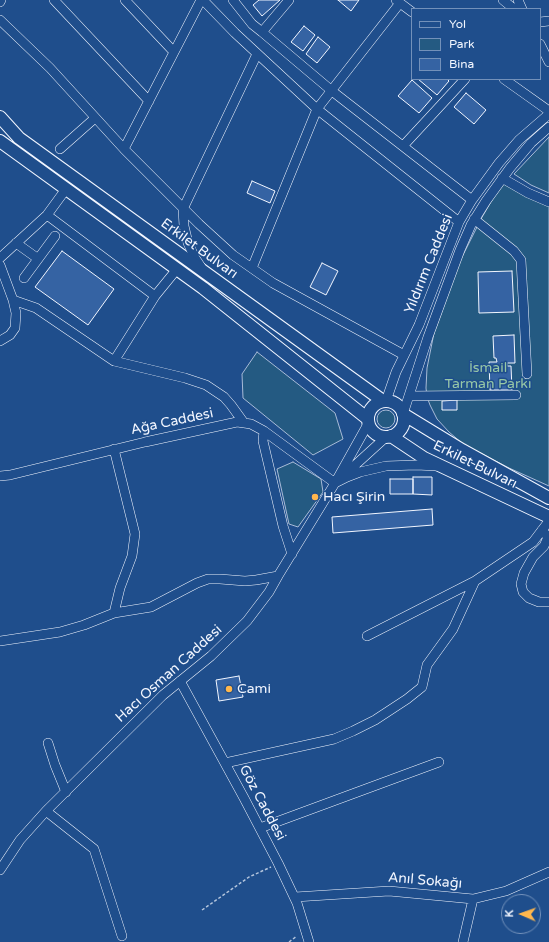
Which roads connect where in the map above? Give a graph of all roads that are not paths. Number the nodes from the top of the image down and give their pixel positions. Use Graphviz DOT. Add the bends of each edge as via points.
graph roads {
  1 [pos="54,0"];
  2 [pos="125,0"];
  3 [pos="233,0"];
  4 [pos="289,0"];
  5 [pos="503,0"];
  6 [pos="207,1"];
  7 [pos="398,1"];
  8 [pos="513,8"];
  9 [pos="411,11"];
  10 [pos="0,20"];
  11 [pos="262,32"];
  12 [pos="541,46"];
  13 [pos="174,52"];
  14 [pos="257,54"];
  15 [pos="549,62"];
  16 [pos="464,80"];
  17 [pos="505,80"];
  18 [pos="332,91"];
  19 [pos="149,101"];
  20 [pos="317,109"];
  21 [pos="549,113"];
  22 [pos="0,118"];
  23 [pos="95,118"];
  24 [pos="549,127"];
  25 [pos="0,141"];
  26 [pos="403,146"];
  27 [pos="60,149"];
  28 [pos="124,149"];
  29 [pos="502,178"];
  30 [pos="66,189"];
  31 [pos="472,200"];
  32 [pos="549,202"];
  33 [pos="183,209"];
  34 [pos="47,215"];
  35 [pos="474,220"];
  36 [pos="459,222"];
  37 [pos="55,236"];
  38 [pos="16,243"];
  39 [pos="0,258"];
  40 [pos="37,258"];
  41 [pos="0,265"];
  42 [pos="252,268"];
  43 [pos="177,269"];
  44 [pos="205,272"];
  45 [pos="24,278"];
  46 [pos="155,296"];
  47 [pos="13,300"];
  48 [pos="0,341"];
  49 [pos="404,355"];
  50 [pos="114,361"];
  51 [pos="527,374"];
  52 [pos="516,395"];
  53 [pos="409,396"];
  54 [pos="385,401"];
  55 [pos="403,414"];
  56 [pos="368,421"];
  57 [pos="244,423"];
  58 [pos="264,431"];
  59 [pos="388,437"];
  60 [pos="114,449"];
  61 [pos="445,468"];
  62 [pos="0,476"];
  63 [pos="335,483"];
  64 [pos="549,498"];
  65 [pos="549,517"];
  66 [pos="549,520"];
  67 [pos="542,530"];
  68 [pos="292,554"];
  69 [pos="278,576"];
  70 [pos="475,581"];
  71 [pos="549,602"];
  72 [pos="114,613"];
  73 [pos="367,636"];
  74 [pos="0,641"];
  75 [pos="180,681"];
  76 [pos="48,743"];
  77 [pos="438,762"];
  78 [pos="226,764"];
  79 [pos="66,792"];
  80 [pos="46,811"];
  81 [pos="260,828"];
  82 [pos="0,870"];
  83 [pos="549,872"];
  84 [pos="295,897"];
  85 [pos="473,899"];
  86 [pos="122,936"];
  87 [pos="309,942"];
  88 [pos="463,942"];
  1 -- 19 [label="street"];
  2 -- 13 [label="street"];
  3 -- 11 [label="street" via="252,24"];
  4 -- 11 [label="street"];
  5 -- 8 [label="street"];
  6 -- 13 [label="street"];
  6 -- 14 [label="street"];
  7 -- 9 [label="street"];
  7 -- 18 [label="street"];
  10 -- 23 [label="street" via="50,68"];
  11 -- 18 [label="street"];
  12 -- 15 [label="street"];
  13 -- 19 [label="street"];
  14 -- 20 [label="street"];
  14 -- 33 [label="street"];
  16 -- 26 [label="street"];
  17 -- 21 [label="street"];
  18 -- 20 [label="street"];
  18 -- 26 [label="street"];
  19 -- 28 [label="street"];
  20 -- 36 [label="street"];
  20 -- 42 [label="street"];
  21 -- 31 [label="street, Yıldırım Caddesi" via="508,152"];
  22 -- 44 [label="main road, Erkilet Bulvarı" via="19,138"];
  23 -- 27 [label="street"];
  23 -- 28 [label="street"];
  24 -- 29 [label="street, Yıldırım Caddesi" via="520,155"];
  25 -- 30 [label="main road, Erkilet Bulvarı"];
  26 -- 31 [label="street"];
  28 -- 33 [label="street"];
  29 -- 32 [label="street"];
  29 -- 35 [label="street, Yıldırım Caddesi"];
  30 -- 34 [label="street"];
  30 -- 43 [label="main road, Erkilet Bulvarı"];
  31 -- 36 [label="street, Yıldırım Caddesi"];
  33 -- 42 [label="street" via="221,245"];
  33 -- 44 [label="street" via="188,243"];
  34 -- 38 [label="street"];
  34 -- 46 [label="street"];
  35 -- 51 [label="street" via="521,260"];
  35 -- 53 [label="street, Yıldırım Caddesi" via="460,250"];
  36 -- 49 [label="street, Yıldırım Caddesi" via="419,325"];
  37 -- 40 [label="street"];
  38 -- 39 [label="street"];
  38 -- 40 [label="street"];
  40 -- 45 [label="street"];
  41 -- 47 [label="street"];
  42 -- 49 [label="street"];
  43 -- 46 [label="street"];
  43 -- 56 [label="main road, Erkilet Bulvarı"];
  44 -- 54 [label="main road, Erkilet Bulvarı"];
  46 -- 50 [label="street"];
  47 -- 48 [label="street" via="16,313 15,328 10,335"];
  47 -- 50 [label="street" via="36,308"];
  49 -- 54 [label="street, Yıldırım Caddesi"];
  50 -- 57 [label="street" via="206,385 224,397"];
  52 -- 53 [label="street"];
  53 -- 55 [label="street, Yıldırım Caddesi"];
  54 -- 55 [label="main road" via="394,402"];
  54 -- 56 [label="main road" via="378,402 370,409"];
  55 -- 59 [label="main road" via="401,429"];
  55 -- 64 [label="main road, Erkilet Bulvarı"];
  56 -- 59 [label="main road" via="374,433"];
  56 -- 63 [label="street"];
  57 -- 58 [label="street, Ağa Caddesi"];
  57 -- 60 [label="street, Ağa Caddesi" via="230,423"];
  58 -- 63 [label="street, Ağa Caddesi"];
  58 -- 68 [label="street" via="263,441"];
  59 -- 61 [label="main road, Erkilet Bulvarı"];
  59 -- 63 [label="street"];
  60 -- 62 [label="street, Ağa Caddesi"];
  60 -- 72 [label="street" via="135,534 132,556"];
  61 -- 63 [label="street" via="416,465 386,466 360,472"];
  61 -- 65 [label="main road, Erkilet Bulvarı"];
  63 -- 68 [label="street, Hacı Osman Caddesi"];
  66 -- 67 [label="street"];
  67 -- 70 [label="street" via="533,542"];
  67 -- 71 [label="street" via="548,537 544,546 533,557 521,584 523,592 529,598"];
  68 -- 69 [label="street, Hacı Osman Caddesi"];
  69 -- 72 [label="street" via="245,581 208,579 151,607"];
  69 -- 75 [label="street, Hacı Osman Caddesi" via="258,607 235,633"];
  70 -- 73 [label="street"];
  70 -- 78 [label="street" via="453,629 427,665 422,687 407,699 375,720 340,737"];
  72 -- 74 [label="street" via="60,632"];
  75 -- 78 [label="street, Göz Caddesi"];
  75 -- 79 [label="street, Hacı Osman Caddesi"];
  76 -- 79 [label="street"];
  77 -- 81 [label="street"];
  78 -- 81 [label="street, Göz Caddesi"];
  79 -- 80 [label="street, Hacı Osman Caddesi"];
  80 -- 82 [label="street, Hacı Osman Caddesi" via="20,840"];
  80 -- 86 [label="street" via="94,849"];
  81 -- 84 [label="street, Göz Caddesi"];
  83 -- 85 [label="street, Anıl Sokağı" via="506,891"];
  84 -- 85 [label="street, Anıl Sokağı" via="389,891"];
  84 -- 87 [label="street, Göz Caddesi"];
  85 -- 88 [label="street"];
}
